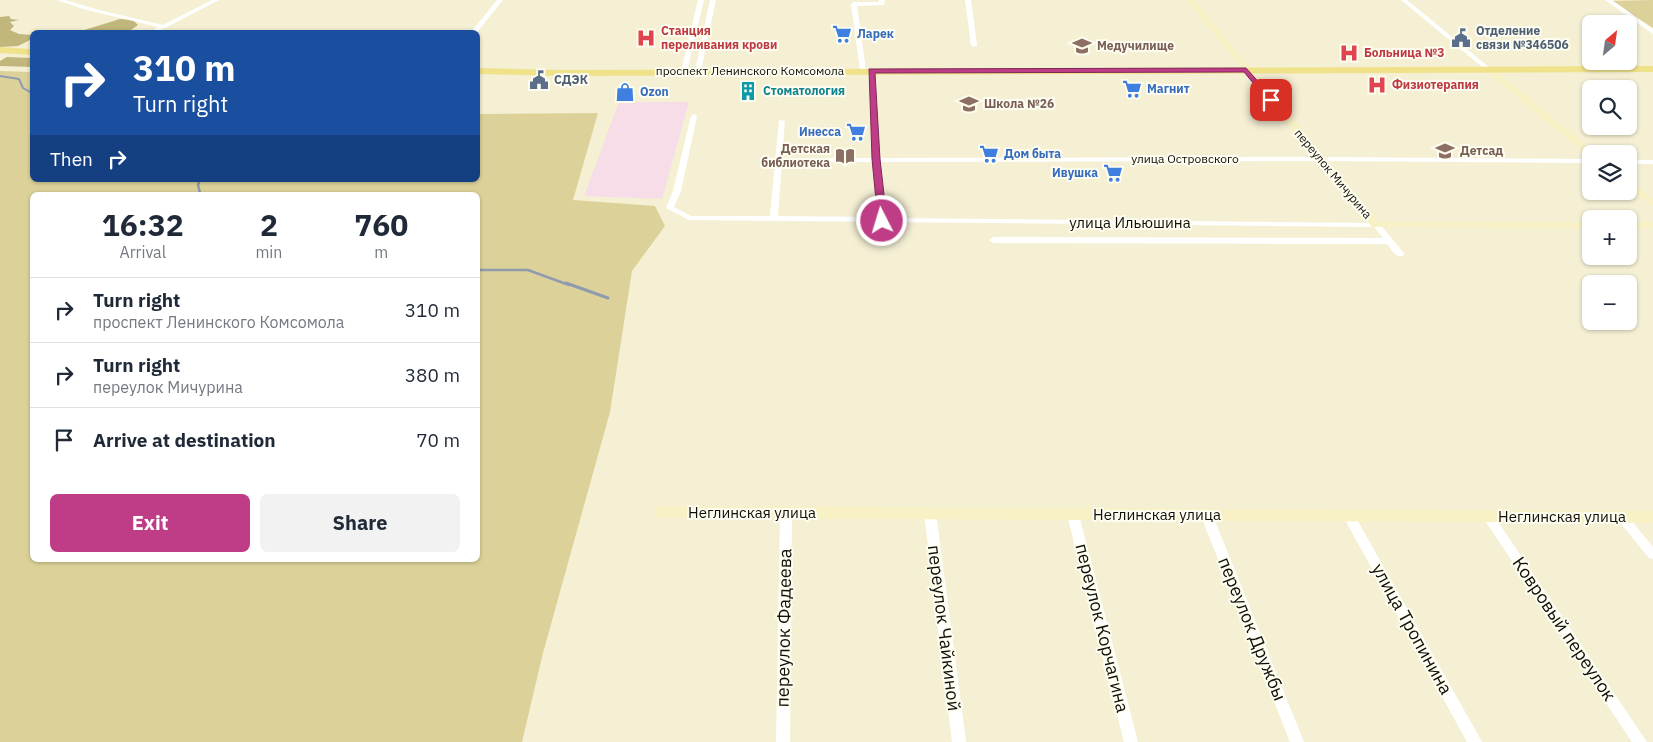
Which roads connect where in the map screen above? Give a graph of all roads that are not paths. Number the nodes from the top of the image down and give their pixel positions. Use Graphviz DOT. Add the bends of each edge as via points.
graph roads {
  1 [pos="60,0"];
  2 [pos="216,0"];
  3 [pos="500,0"];
  4 [pos="701,0"];
  5 [pos="713,0"];
  6 [pos="882,0"];
  7 [pos="968,0"];
  8 [pos="1190,0"];
  9 [pos="1404,0"];
  10 [pos="1608,0"];
  11 [pos="854,2"];
  12 [pos="164,27"];
  13 [pos="157,30"];
  14 [pos="476,30"];
  15 [pos="1653,32"];
  16 [pos="974,45"];
  17 [pos="0,50"];
  18 [pos="30,52"];
  19 [pos="1653,69"];
  20 [pos="1246,70"];
  21 [pos="1488,70"];
  22 [pos="480,71"];
  23 [pos="684,71"];
  24 [pos="698,71"];
  25 [pos="867,71"];
  26 [pos="694,116"];
  27 [pos="781,121"];
  28 [pos="1582,146"];
  29 [pos="876,159"];
  30 [pos="778,160"];
  31 [pos="1321,160"];
  32 [pos="1582,162"];
  33 [pos="1637,162"];
  34 [pos="1653,162"];
  35 [pos="1637,190"];
  36 [pos="1653,203"];
  37 [pos="774,219"];
  38 [pos="882,221"];
  39 [pos="1376,225"];
  40 [pos="1582,225"];
  41 [pos="1637,226"];
  42 [pos="1653,226"];
  43 [pos="993,240"];
  44 [pos="1389,241"];
  45 [pos="1400,254"];
  46 [pos="661,512"];
  47 [pos="786,513"];
  48 [pos="930,513"];
  49 [pos="1073,515"];
  50 [pos="1207,516"];
  51 [pos="1349,516"];
  52 [pos="1488,516"];
  53 [pos="1622,517"];
  54 [pos="1653,517"];
  55 [pos="1653,554"];
  56 [pos="783,742"];
  57 [pos="959,742"];
  58 [pos="1130,742"];
  59 [pos="1297,742"];
  60 [pos="1475,742"];
  61 [pos="1640,742"];
  1 -- 12 [label="street" via="84,10 126,16"];
  2 -- 12 [label="street"];
  3 -- 14 [label="street"];
  4 -- 23 [label="street"];
  5 -- 24 [label="street"];
  6 -- 11 [label="street" via="882,4"];
  7 -- 16 [label="street"];
  8 -- 20 [label="street, переулок Мичурина"];
  9 -- 21 [label="street"];
  10 -- 15 [label="street"];
  11 -- 25 [label="street"];
  12 -- 13 [label="street"];
  17 -- 18 [label="main road"];
  19 -- 21 [label="main road, проспект Ленинского Комсомола"];
  20 -- 21 [label="main road, проспект Ленинского Комсомола"];
  20 -- 25 [label="main road, проспект Ленинского Комсомола"];
  20 -- 31 [label="street, переулок Мичурина"];
  21 -- 28 [label="street"];
  22 -- 23 [label="main road, проспект Ленинского Комсомола"];
  23 -- 24 [label="main road, проспект Ленинского Комсомола"];
  24 -- 25 [label="main road, проспект Ленинского Комсомола"];
  25 -- 29 [label="street"];
  26 -- 37 [label="street, улица Ильюшина" via="670,208 689,218"];
  27 -- 30 [label="street"];
  29 -- 30 [label="street, улица Островского"];
  29 -- 31 [label="street, улица Островского"];
  29 -- 38 [label="street"];
  30 -- 37 [label="street"];
  31 -- 32 [label="street, улица Островского"];
  31 -- 39 [label="street, переулок Мичурина"];
  33 -- 34 [label="street"];
  35 -- 36 [label="street"];
  37 -- 38 [label="street, улица Ильюшина"];
  38 -- 39 [label="street, улица Ильюшина"];
  39 -- 40 [label="street, улица Ильюшина"];
  39 -- 44 [label="street, переулок Мичурина"];
  41 -- 42 [label="street"];
  43 -- 44 [label="street"];
  44 -- 45 [label="street, переулок Мичурина"];
  46 -- 47 [label="street, Неглинская улица"];
  47 -- 48 [label="street, Неглинская улица"];
  47 -- 56 [label="street, переулок Фадеева"];
  48 -- 49 [label="street, Неглинская улица"];
  48 -- 57 [label="street, переулок Чайкиной"];
  49 -- 50 [label="street, Неглинская улица"];
  49 -- 58 [label="street, переулок Корчагина"];
  50 -- 51 [label="street, Неглинская улица"];
  50 -- 59 [label="street, переулок Дружбы"];
  51 -- 52 [label="street, Неглинская улица"];
  51 -- 60 [label="street, улица Тропинина"];
  52 -- 53 [label="street, Неглинская улица"];
  52 -- 61 [label="street, Ковровый переулок"];
  53 -- 54 [label="street, Неглинская улица"];
  53 -- 55 [label="street"];
}
